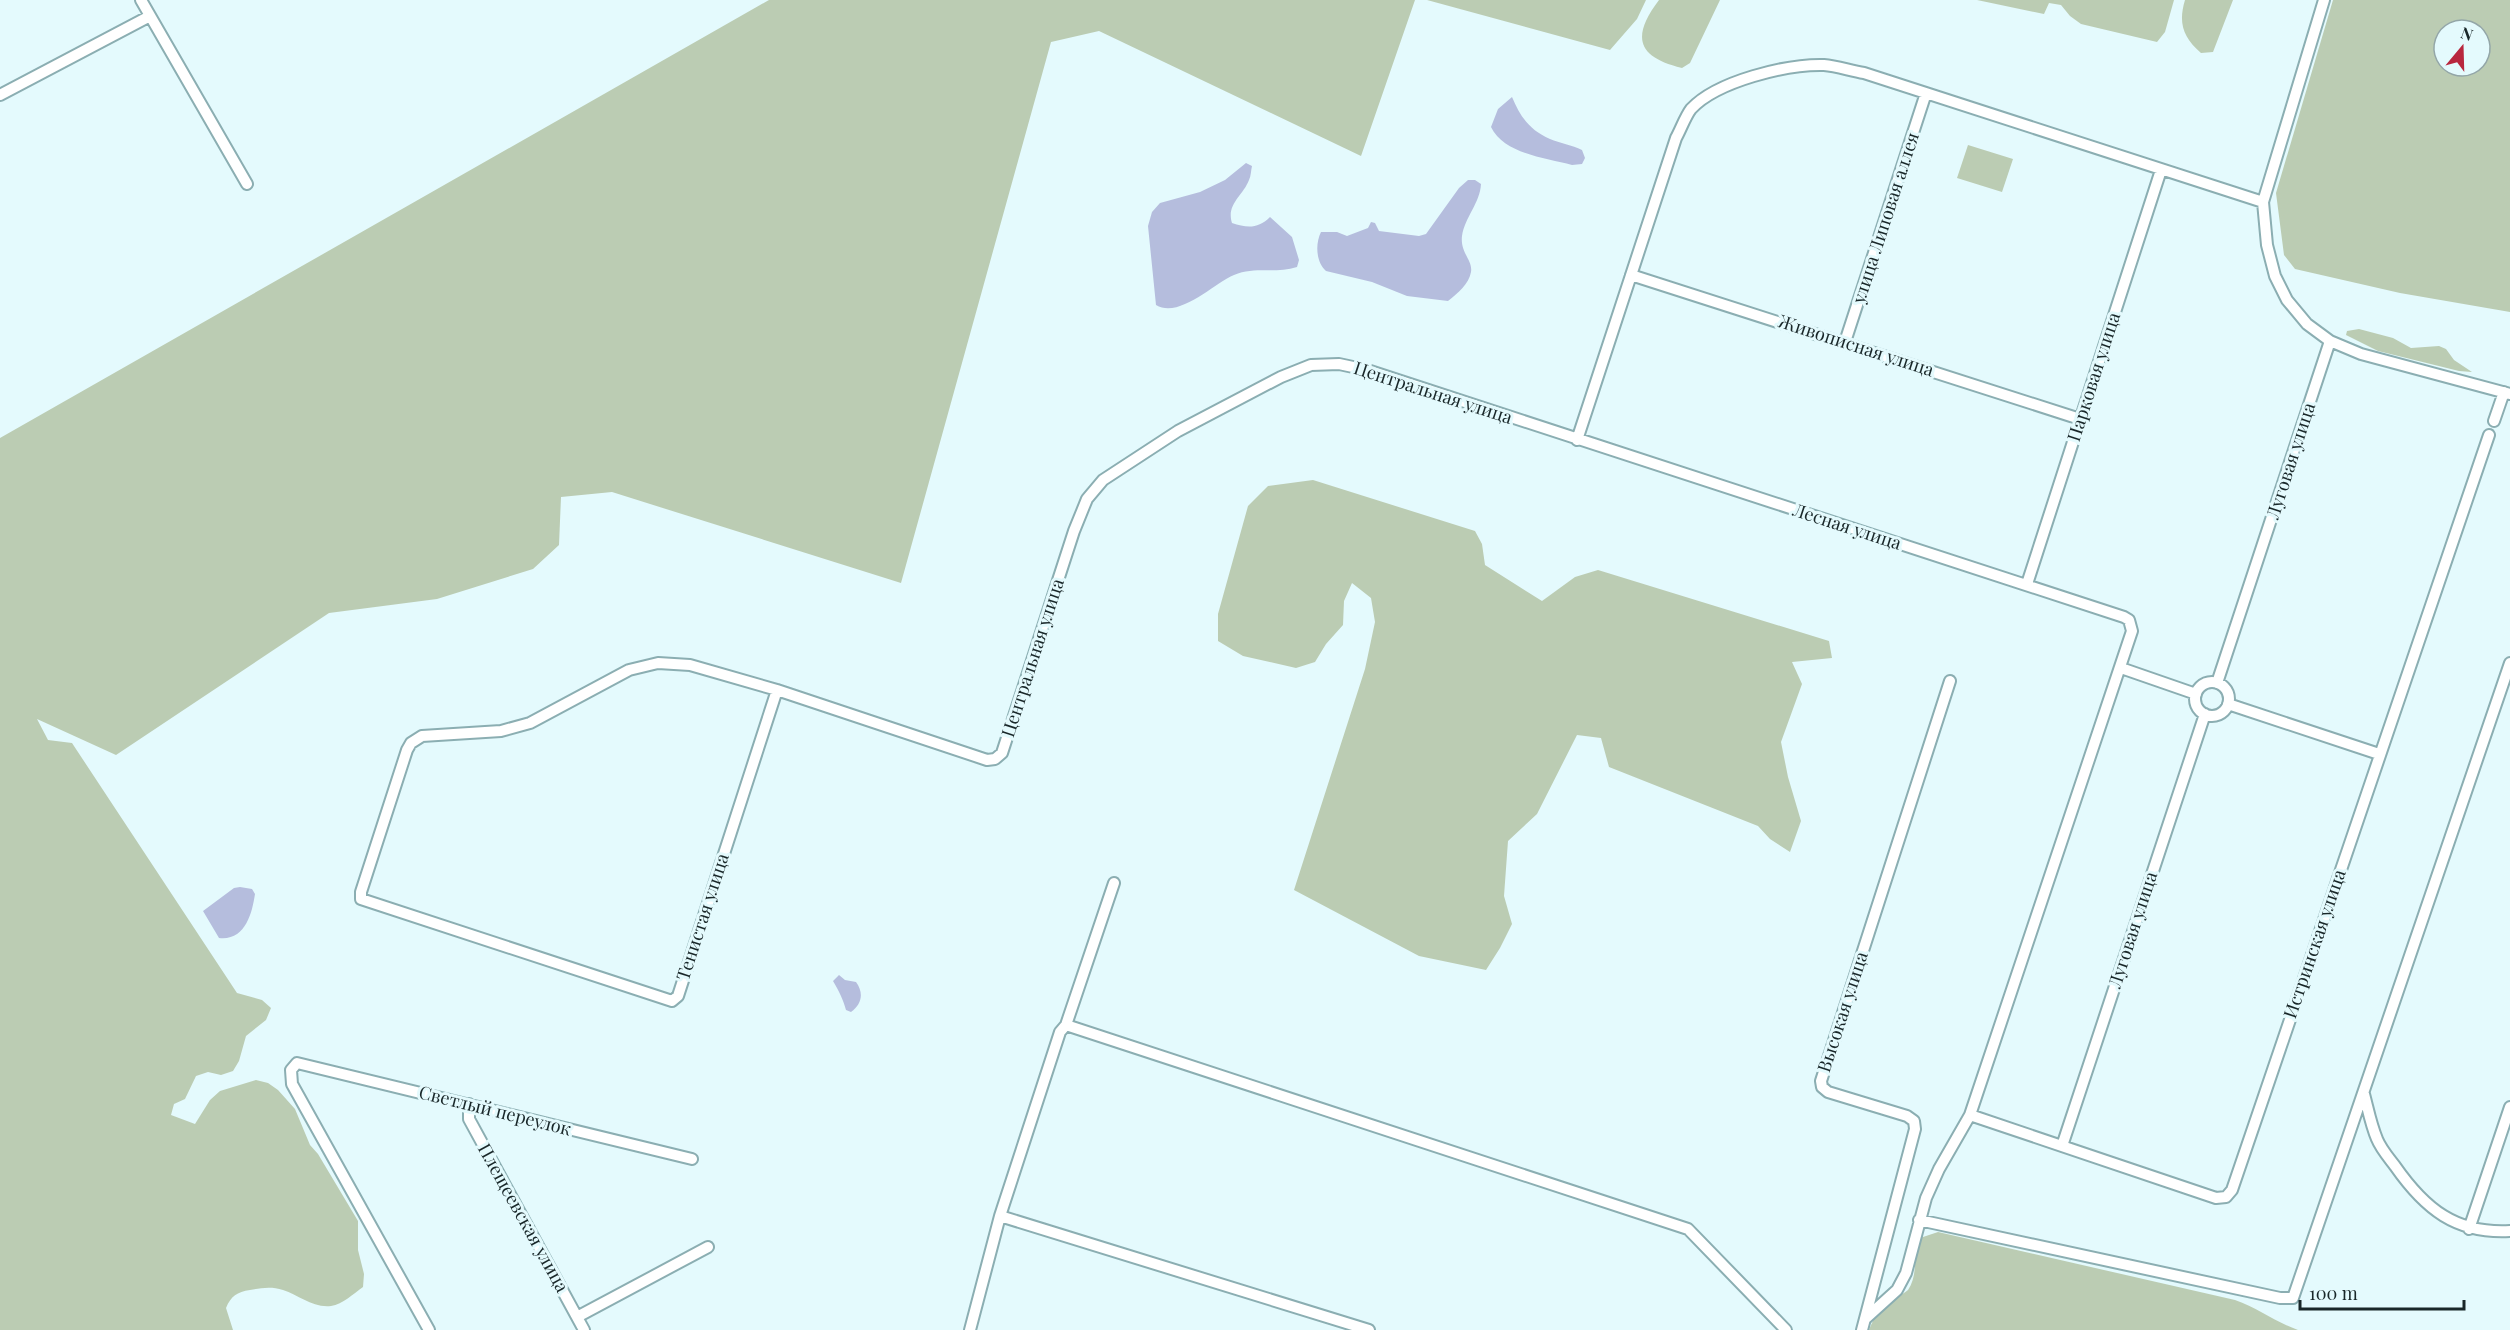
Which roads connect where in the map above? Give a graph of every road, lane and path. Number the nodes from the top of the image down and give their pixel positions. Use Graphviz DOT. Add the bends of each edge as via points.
graph roads {
  1 [pos="141,0"];
  2 [pos="2324,0"];
  3 [pos="150,16"];
  4 [pos="1926,93"];
  5 [pos="0,95"];
  6 [pos="2161,170"];
  7 [pos="247,184"];
  8 [pos="2263,202"];
  9 [pos="1631,275"];
  10 [pos="2330,341"];
  11 [pos="1845,342"];
  12 [pos="2507,393"];
  13 [pos="2080,419"];
  14 [pos="2494,421"];
  15 [pos="2489,435"];
  16 [pos="1577,440"];
  17 [pos="2027,585"];
  18 [pos="2510,663"];
  19 [pos="2121,668"];
  20 [pos="1950,681"];
  21 [pos="2217,683"];
  22 [pos="777,690"];
  23 [pos="2196,694"];
  24 [pos="2228,704"];
  25 [pos="2205,714"];
  26 [pos="2379,754"];
  27 [pos="1114,884"];
  28 [pos="361,899"];
  29 [pos="1066,1025"];
  30 [pos="2364,1094"];
  31 [pos="469,1104"];
  32 [pos="2510,1107"];
  33 [pos="1970,1115"];
  34 [pos="2062,1146"];
  35 [pos="692,1159"];
  36 [pos="1000,1216"];
  37 [pos="1919,1220"];
  38 [pos="2469,1229"];
  39 [pos="2510,1232"];
  40 [pos="708,1247"];
  41 [pos="577,1317"];
  42 [pos="1864,1325"];
  43 [pos="429,1330"];
  44 [pos="584,1330"];
  45 [pos="970,1330"];
  46 [pos="1369,1330"];
  47 [pos="1786,1330"];
  1 -- 3 [label="street"];
  2 -- 8 [label="street"];
  3 -- 5 [label="street"];
  3 -- 7 [label="street"];
  4 -- 6 [label="street"];
  4 -- 9 [label="street" via="1826,65 1794,67 1713,93 1691,110 1676,138"];
  4 -- 11 [label="street, улица Липовая аллея"];
  6 -- 8 [label="street"];
  6 -- 13 [label="street, Парковая улица"];
  8 -- 10 [label="street" via="2275,276 2287,300 2307,324"];
  9 -- 11 [label="street, Живописная улица"];
  9 -- 16 [label="street"];
  10 -- 12 [label="street" via="2361,354"];
  10 -- 21 [label="street, Луговая улица"];
  11 -- 13 [label="street, Живописная улица"];
  12 -- 14 [label="street"];
  13 -- 17 [label="street, Парковая улица"];
  15 -- 26 [label="street, Истринская улица"];
  16 -- 17 [label="street, Лесная улица"];
  16 -- 22 [label="street, Центральная улица" via="1367,370 1339,364 1311,365 1178,431 1104,480 1087,500 1002,753 995,759 987,760"];
  17 -- 19 [label="street, Лесная улица" via="2129,620 2132,632"];
  18 -- 30 [label="street"];
  19 -- 23 [label="street"];
  19 -- 33 [label="street"];
  20 -- 42 [label="street, Высокая улица" via="1821,1081 1828,1092 1914,1121 1915,1130"];
  21 -- 23 [label="street" via="2208,682"];
  21 -- 24 [label="street" via="2229,696"];
  22 -- 28 [label="street, Центральная улица" via="690,665 658,663 629,670 530,723 501,731 422,736 406,750"];
  22 -- 28 [label="street, Тенистая улица" via="678,996 672,1001"];
  23 -- 25 [label="street" via="2198,709"];
  24 -- 25 [label="street" via="2214,716"];
  24 -- 26 [label="street"];
  25 -- 34 [label="street, Луговая улица"];
  26 -- 34 [label="street, Истринская улица" via="2232,1190 2226,1197 2216,1198"];
  27 -- 29 [label="street"];
  29 -- 36 [label="street" via="1060,1032"];
  29 -- 47 [label="street" via="1688,1229"];
  30 -- 37 [label="street" via="2294,1299"];
  30 -- 38 [label="street" via="2378,1140 2402,1176 2433,1210"];
  31 -- 35 [label="street, Светлый переулок"];
  31 -- 41 [label="street, Плещеевская улица" via="469,1119"];
  31 -- 43 [label="street, Светлый переулок" via="297,1063 291,1070 292,1084"];
  32 -- 38 [label="street"];
  33 -- 34 [label="street, Истринская улица"];
  33 -- 37 [label="street" via="1939,1169"];
  36 -- 45 [label="street"];
  36 -- 46 [label="street"];
  37 -- 42 [label="street" via="1906,1273 1897,1290"];
  38 -- 39 [label="street"];
  40 -- 41 [label="street"];
  41 -- 44 [label="street, Плещеевская улица"];
}
